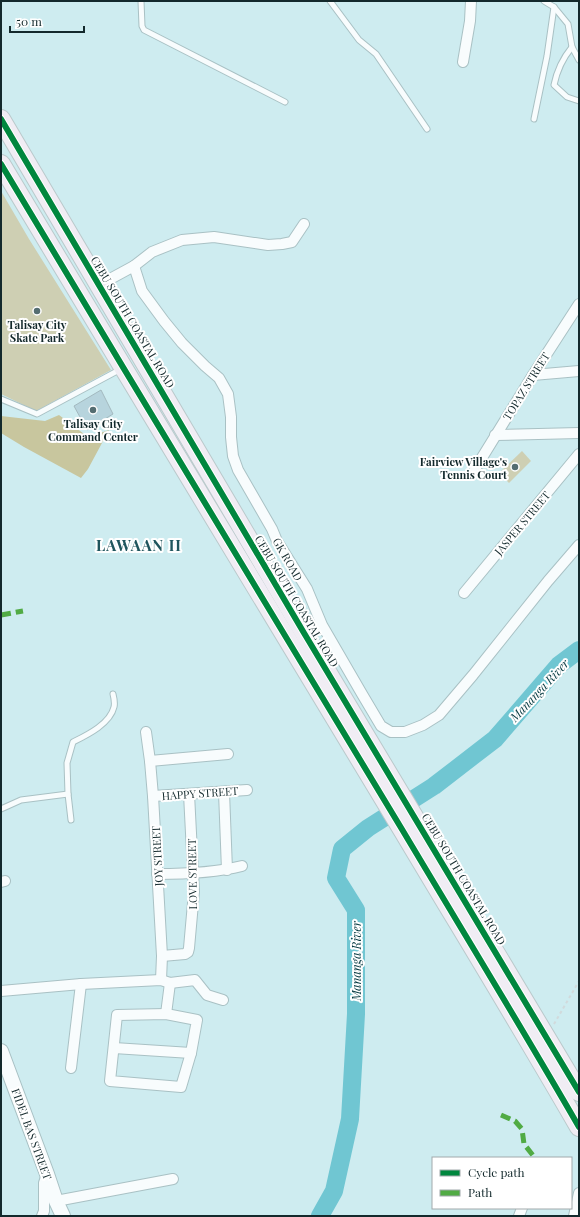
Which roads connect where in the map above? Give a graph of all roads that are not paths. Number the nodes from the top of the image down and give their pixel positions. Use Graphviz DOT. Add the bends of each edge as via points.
graph roads {
  1 [pos="141,1"];
  2 [pos="330,1"];
  3 [pos="470,1"];
  4 [pos="544,1"];
  5 [pos="554,7"];
  6 [pos="572,47"];
  7 [pos="579,60"];
  8 [pos="463,62"];
  9 [pos="579,101"];
  10 [pos="285,102"];
  11 [pos="1,119"];
  12 [pos="534,119"];
  13 [pos="427,129"];
  14 [pos="1,164"];
  15 [pos="304,224"];
  16 [pos="134,266"];
  17 [pos="99,285"];
  18 [pos="578,306"];
  19 [pos="122,368"];
  20 [pos="579,371"];
  21 [pos="533,375"];
  22 [pos="1,399"];
  23 [pos="579,432"];
  24 [pos="495,435"];
  25 [pos="579,454"];
  26 [pos="475,469"];
  27 [pos="579,545"];
  28 [pos="464,593"];
  29 [pos="297,637"];
  30 [pos="113,694"];
  31 [pos="146,732"];
  32 [pos="228,754"];
  33 [pos="150,760"];
  34 [pos="247,790"];
  35 [pos="224,792"];
  36 [pos="68,794"];
  37 [pos="189,794"];
  38 [pos="153,796"];
  39 [pos="1,809"];
  40 [pos="71,820"];
  41 [pos="242,866"];
  42 [pos="227,870"];
  43 [pos="157,874"];
  44 [pos="193,874"];
  45 [pos="162,956"];
  46 [pos="166,981"];
  47 [pos="81,984"];
  48 [pos="1,991"];
  49 [pos="223,1000"];
  50 [pos="166,1014"];
  51 [pos="545,1037"];
  52 [pos="114,1048"];
  53 [pos="1,1052"];
  54 [pos="191,1053"];
  55 [pos="71,1068"];
  56 [pos="579,1092"];
  57 [pos="579,1128"];
  58 [pos="47,1174"];
  59 [pos="173,1179"];
  60 [pos="579,1192"];
  61 [pos="56,1201"];
  62 [pos="42,1216"];
  63 [pos="63,1216"];
  64 [pos="574,1216"];
  1 -- 10 [label="lane" via="144,30"];
  2 -- 13 [label="lane" via="359,40 376,54"];
  3 -- 8 [label="street" via="470,21"];
  4 -- 5 [label="lane"];
  5 -- 6 [label="lane" via="568,24"];
  5 -- 12 [label="lane"];
  6 -- 7 [label="lane"];
  6 -- 9 [label="lane" via="556,74 554,85 567,97"];
  11 -- 17 [label="highway, CEBU SOUTH COASTAL ROAD"];
  14 -- 19 [label="highway, CEBU SOUTH COASTAL ROAD"];
  15 -- 16 [label="street" via="292,242 287,244 268,245 214,237 182,240 152,252"];
  16 -- 17 [label="street"];
  16 -- 27 [label="street, GK ROAD" via="142,291 164,321 182,344 219,378 228,394 232,417 233,456 238,470 307,590 322,625 381,726 391,732 405,732 439,715"];
  17 -- 29 [label="highway, CEBU SOUTH COASTAL ROAD"];
  18 -- 21 [label="street, TOPAZ STREET"];
  19 -- 22 [label="lane" via="37,414"];
  19 -- 29 [label="highway, CEBU SOUTH COASTAL ROAD"];
  20 -- 21 [label="street"];
  21 -- 24 [label="street, TOPAZ STREET"];
  23 -- 24 [label="street"];
  24 -- 26 [label="street, TOPAZ STREET"];
  25 -- 28 [label="street, JASPER STREET"];
  29 -- 51 [label="highway, CEBU SOUTH COASTAL ROAD"];
  30 -- 36 [label="lane" via="114,706 111,714 100,726 73,742 67,763"];
  31 -- 33 [label="street, JOY STREET"];
  32 -- 33 [label="street"];
  33 -- 38 [label="street, JOY STREET"];
  34 -- 35 [label="street, HAPPY STREET"];
  35 -- 37 [label="street, HAPPY STREET"];
  35 -- 42 [label="street"];
  36 -- 39 [label="lane" via="21,800"];
  36 -- 40 [label="lane"];
  37 -- 38 [label="street, HAPPY STREET"];
  37 -- 44 [label="street, LOVE STREET"];
  38 -- 43 [label="street, JOY STREET"];
  41 -- 42 [label="street"];
  42 -- 44 [label="street"];
  43 -- 44 [label="street"];
  43 -- 45 [label="street, JOY STREET"];
  44 -- 45 [label="street, LOVE STREET" via="194,898 188,952"];
  45 -- 46 [label="street, JOY STREET"];
  46 -- 47 [label="street"];
  46 -- 49 [label="street" via="195,980 207,995"];
  46 -- 50 [label="street, JOY STREET"];
  47 -- 48 [label="street"];
  47 -- 55 [label="street"];
  50 -- 52 [label="street" via="117,1015"];
  50 -- 54 [label="street" via="197,1020"];
  51 -- 56 [label="highway, CEBU SOUTH COASTAL ROAD"];
  51 -- 57 [label="highway, CEBU SOUTH COASTAL ROAD"];
  52 -- 54 [label="street"];
  52 -- 54 [label="street" via="110,1081 181,1087"];
  53 -- 58 [label="street, FIDEL BAS STREET"];
  58 -- 61 [label="street, FIDEL BAS STREET"];
  58 -- 62 [label="street"];
  59 -- 61 [label="street"];
  60 -- 64 [label="street"];
  61 -- 63 [label="street, FIDEL BAS STREET"];
}
